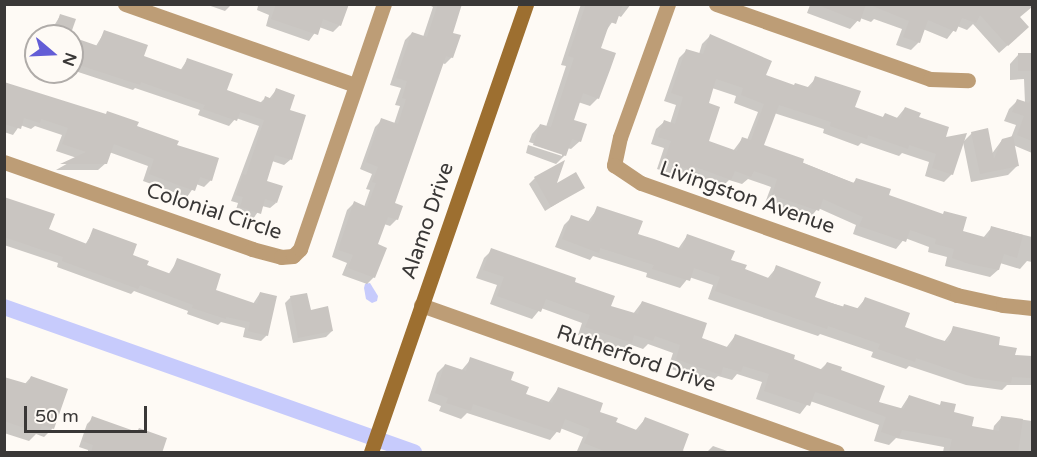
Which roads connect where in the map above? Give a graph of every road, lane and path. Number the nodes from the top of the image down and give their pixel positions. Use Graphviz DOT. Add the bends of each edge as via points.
graph roads {
  1 [pos="125,4"];
  2 [pos="384,4"];
  3 [pos="526,4"];
  4 [pos="668,4"];
  5 [pos="716,4"];
  6 [pos="968,80"];
  7 [pos="355,85"];
  8 [pos="4,162"];
  9 [pos="421,305"];
  10 [pos="1032,308"];
  11 [pos="371,453"];
  12 [pos="837,453"];
  1 -- 7 [label="street"];
  2 -- 7 [label="street, Colonial Circle"];
  3 -- 9 [label="main road, Alamo Drive"];
  4 -- 10 [label="street, Livingston Avenue" via="620,137 614,165 641,183 957,295"];
  5 -- 6 [label="street" via="930,79"];
  7 -- 8 [label="street, Colonial Circle" via="303,240 293,256 281,257 252,249"];
  9 -- 11 [label="main road, Alamo Drive"];
  9 -- 12 [label="street, Rutherford Drive"];
}
